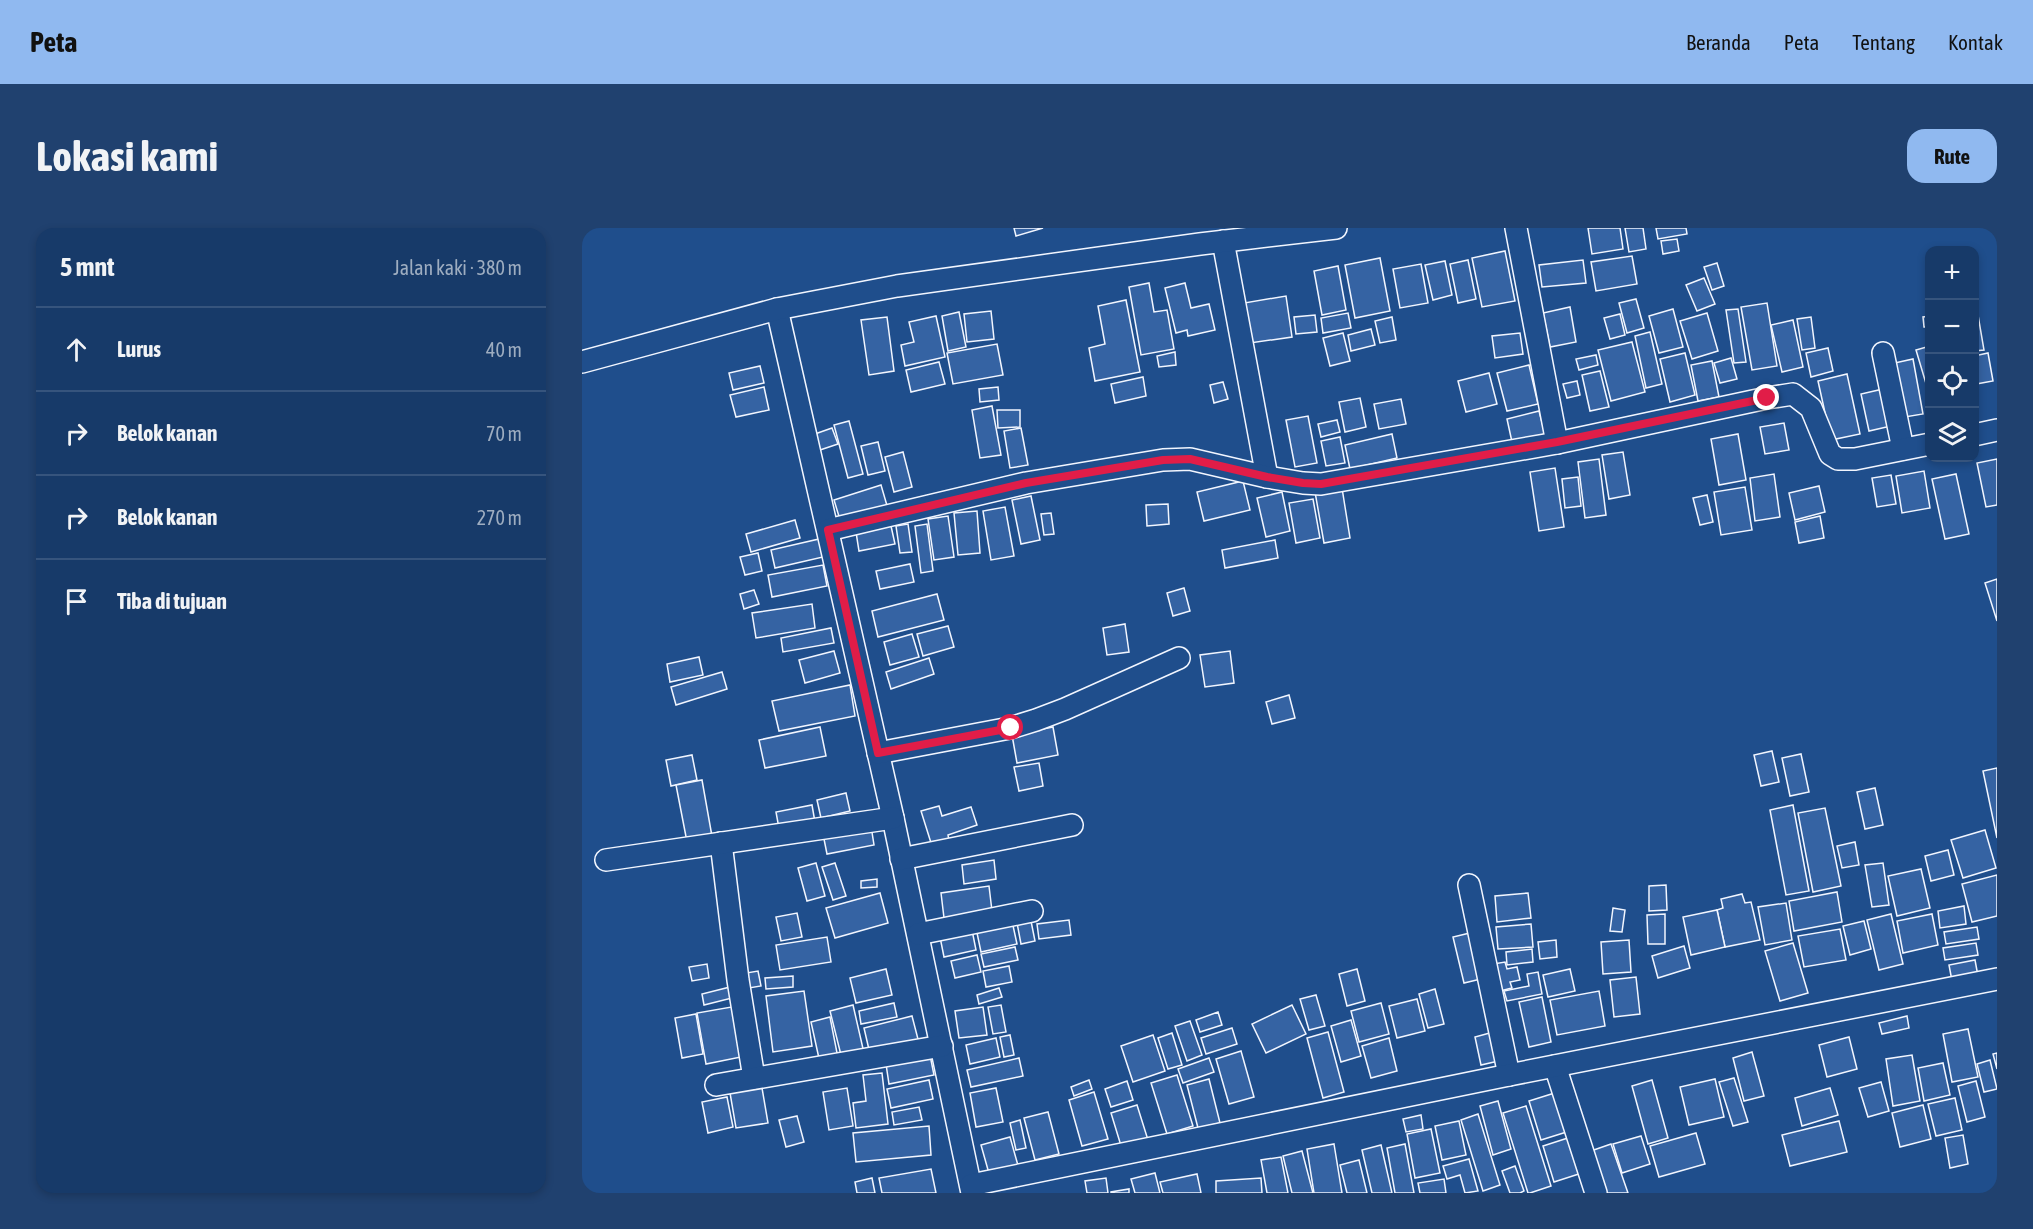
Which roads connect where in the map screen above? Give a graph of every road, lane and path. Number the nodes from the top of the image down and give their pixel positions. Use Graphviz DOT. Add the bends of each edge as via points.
graph roads {
  1 [pos="1336,228"];
  2 [pos="1516,228"];
  3 [pos="1199,236"];
  4 [pos="1223,241"];
  5 [pos="777,309"];
  6 [pos="1883,353"];
  7 [pos="582,362"];
  8 [pos="1997,430"];
  9 [pos="1979,434"];
  10 [pos="1557,442"];
  11 [pos="1925,445"];
  12 [pos="1903,449"];
  13 [pos="1267,477"];
  14 [pos="828,530"];
  15 [pos="1179,658"];
  16 [pos="878,753"];
  17 [pos="893,818"];
  18 [pos="1072,825"];
  19 [pos="721,843"];
  20 [pos="902,859"];
  21 [pos="606,860"];
  22 [pos="1469,885"];
  23 [pos="1032,911"];
  24 [pos="918,934"];
  25 [pos="1997,979"];
  26 [pos="942,1046"];
  27 [pos="1555,1066"];
  28 [pos="1509,1076"];
  29 [pos="754,1078"];
  30 [pos="716,1085"];
  31 [pos="971,1189"];
  32 [pos="1596,1193"];
  1 -- 4 [label="street"];
  2 -- 10 [label="street"];
  3 -- 4 [label="street"];
  3 -- 5 [label="street"];
  4 -- 13 [label="street"];
  5 -- 7 [label="street"];
  5 -- 14 [label="street"];
  6 -- 12 [label="street"];
  8 -- 9 [label="street"];
  10 -- 12 [label="street" via="1793,394 1811,408 1830,454 1838,459"];
  10 -- 13 [label="street" via="1321,484"];
  11 -- 12 [label="street"];
  13 -- 14 [label="street" via="1190,459 1163,460 1026,483"];
  14 -- 16 [label="street"];
  15 -- 16 [label="street" via="1065,709 1011,728"];
  16 -- 17 [label="street"];
  17 -- 19 [label="street"];
  17 -- 20 [label="street"];
  18 -- 20 [label="street"];
  19 -- 21 [label="street"];
  19 -- 29 [label="street"];
  20 -- 24 [label="street"];
  22 -- 28 [label="street"];
  23 -- 24 [label="street"];
  24 -- 26 [label="street"];
  25 -- 27 [label="street"];
  26 -- 29 [label="street"];
  26 -- 31 [label="street"];
  27 -- 28 [label="street"];
  27 -- 32 [label="street"];
  28 -- 31 [label="street"];
  29 -- 30 [label="street"];
}
